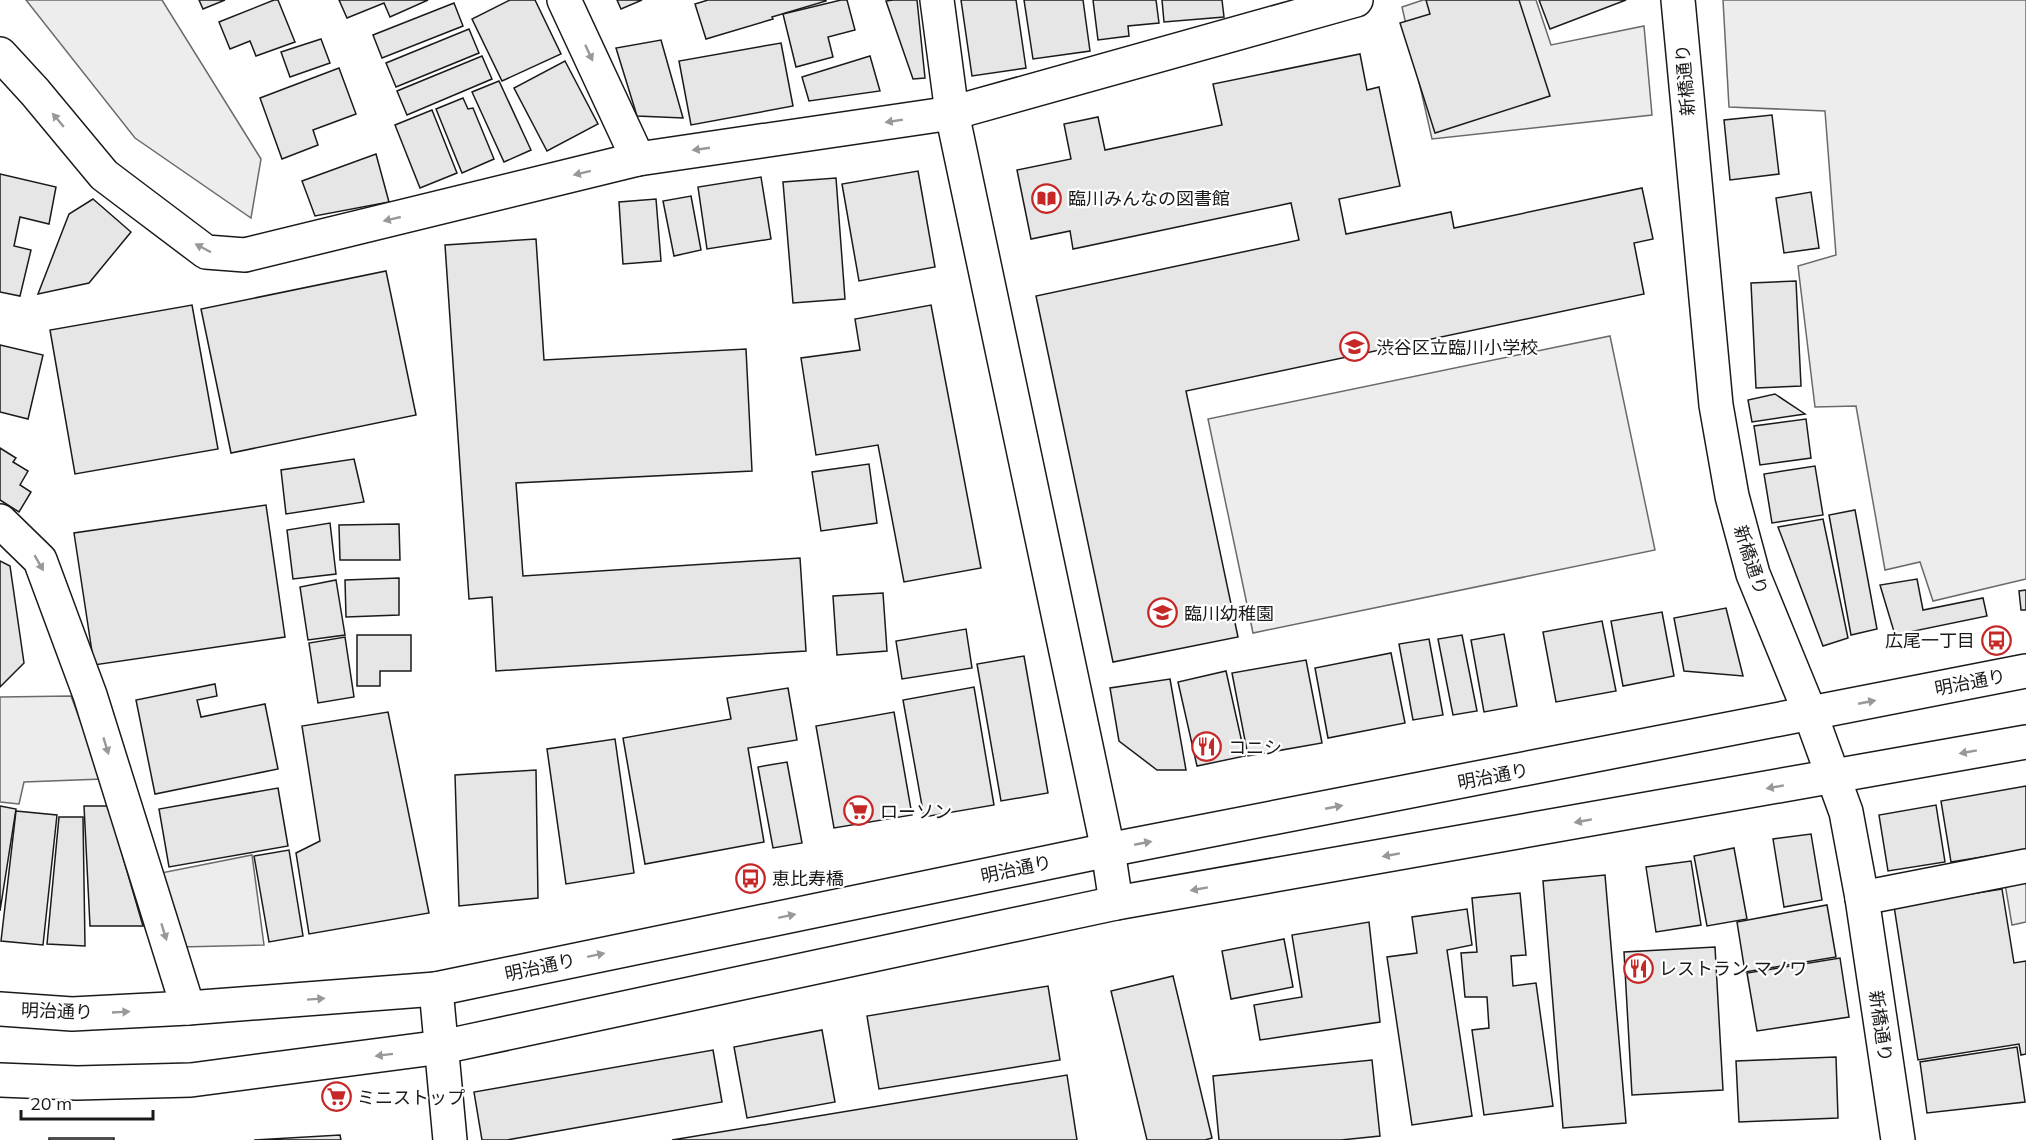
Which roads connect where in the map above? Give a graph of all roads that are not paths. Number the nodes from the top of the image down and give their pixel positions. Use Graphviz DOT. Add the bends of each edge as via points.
graph roads {
  1 [pos="564,0"];
  2 [pos="937,0"];
  3 [pos="1356,0"];
  4 [pos="1678,0"];
  5 [pos="0,54"];
  6 [pos="952,113"];
  7 [pos="638,159"];
  8 [pos="0,521"];
  9 [pos="2026,671"];
  10 [pos="1810,713"];
  11 [pos="2026,742"];
  12 [pos="1833,776"];
  13 [pos="1108,850"];
  14 [pos="2026,866"];
  15 [pos="1862,898"];
  16 [pos="1116,903"];
  17 [pos="436,989"];
  18 [pos="188,1008"];
  19 [pos="0,1009"];
  20 [pos="442,1047"];
  21 [pos="0,1080"];
  22 [pos="450,1140"];
  23 [pos="1898,1140"];
  1 -- 7 [label="street, one-way"];
  2 -- 6 [label="street"];
  3 -- 6 [label="street"];
  4 -- 10 [label="street, 新橋通り" via="1716,405 1732,496 1753,574"];
  7 -- 5 [label="street, one-way" via="244,255 206,252 104,175"];
  6 -- 7 [label="street, one-way"];
  6 -- 13 [label="street"];
  8 -- 18 [label="street, one-way" via="40,560 90,695"];
  10 -- 9 [label="street, 明治通り, one-way"];
  10 -- 12 [label="street, 新橋通り"];
  13 -- 10 [label="street, 明治通り, one-way"];
  11 -- 12 [label="street, one-way"];
  12 -- 15 [label="street, 新橋通り" via="1846,812"];
  12 -- 16 [label="street, one-way"];
  13 -- 16 [label="street"];
  17 -- 13 [label="street, 明治通り, one-way"];
  14 -- 15 [label="street"];
  15 -- 23 [label="street, 新橋通り"];
  16 -- 20 [label="street"];
  18 -- 17 [label="street, 明治通り, one-way"];
  17 -- 20 [label="street"];
  19 -- 18 [label="street, 明治通り, one-way" via="72,1014"];
  20 -- 21 [label="street, one-way" via="191,1080"];
  20 -- 22 [label="street"];
}
